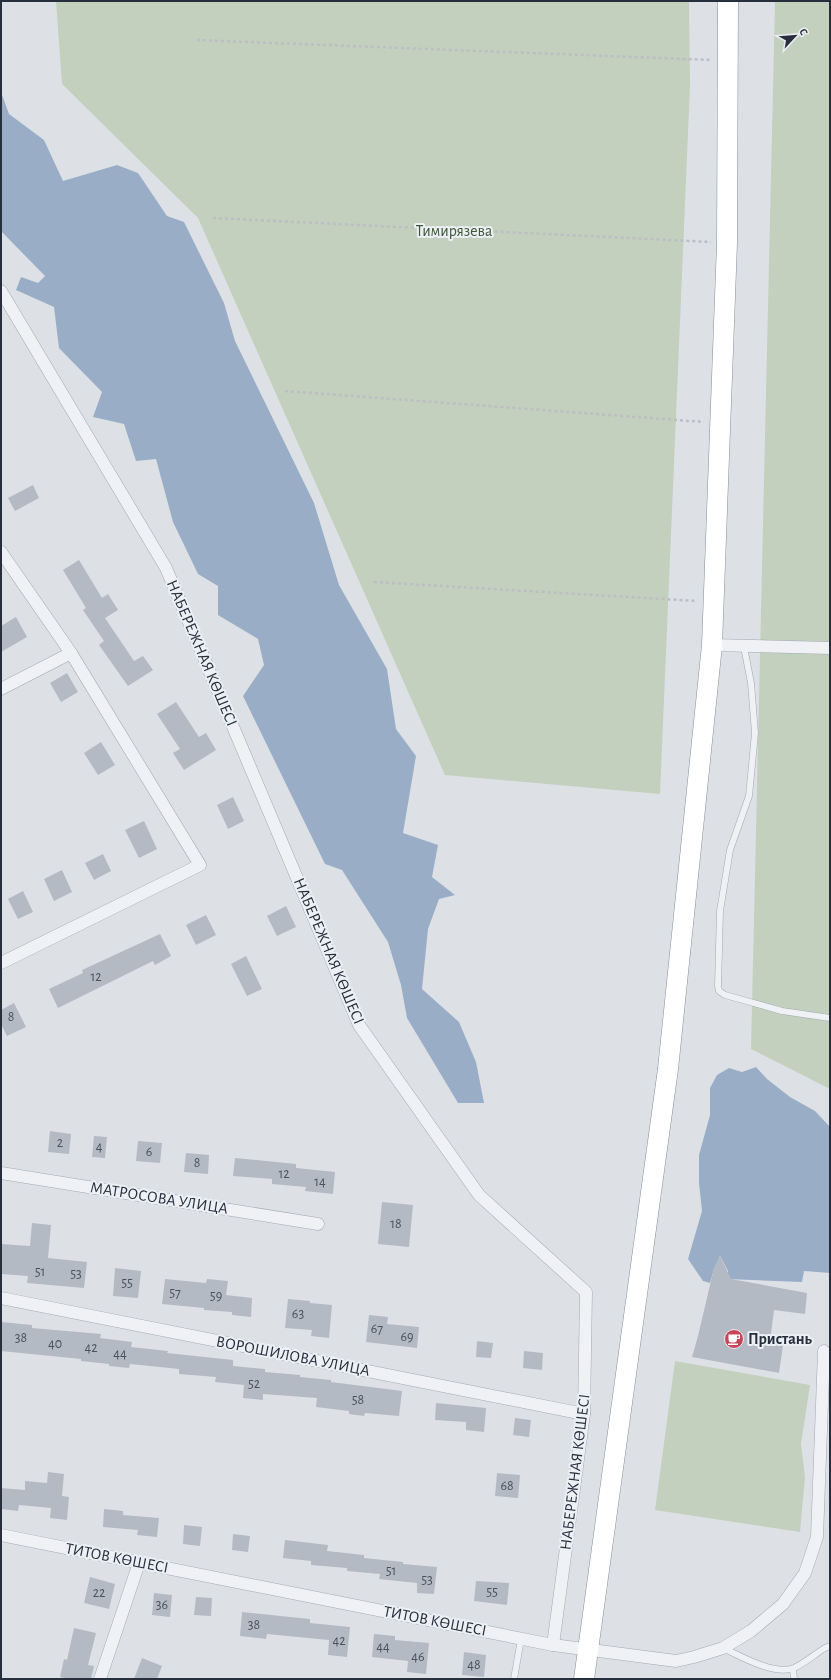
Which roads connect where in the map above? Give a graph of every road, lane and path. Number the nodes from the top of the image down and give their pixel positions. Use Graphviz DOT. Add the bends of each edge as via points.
graph roads {
  1 [pos="728,1"];
  2 [pos="197,40"];
  3 [pos="728,61"];
  4 [pos="213,218"];
  5 [pos="727,243"];
  6 [pos="1,291"];
  7 [pos="285,391"];
  8 [pos="720,423"];
  9 [pos="1,552"];
  10 [pos="374,582"];
  11 [pos="714,602"];
  12 [pos="712,645"];
  13 [pos="744,647"];
  14 [pos="830,648"];
  15 [pos="71,653"];
  16 [pos="1,689"];
  17 [pos="1,963"];
  18 [pos="830,1018"];
  19 [pos="1,1173"];
  20 [pos="318,1224"];
  21 [pos="1,1298"];
  22 [pos="824,1351"];
  23 [pos="826,1384"];
  24 [pos="584,1414"];
  25 [pos="1,1535"];
  26 [pos="139,1562"];
  27 [pos="521,1638"];
  28 [pos="553,1645"];
  29 [pos="830,1646"];
  30 [pos="723,1648"];
  31 [pos="588,1650"];
  32 [pos="793,1668"];
  33 [pos="100,1679"];
  34 [pos="514,1679"];
  35 [pos="584,1679"];
  36 [pos="794,1679"];
  1 -- 3 [label="highway"];
  2 -- 3 [label="path"];
  3 -- 5 [label="highway"];
  4 -- 5 [label="path"];
  5 -- 8 [label="highway"];
  6 -- 24 [label="street, НАБЕРЕЖНАЯ КӨШЕСІ" via="166,568 360,1025 479,1195 586,1292"];
  7 -- 8 [label="path"];
  8 -- 11 [label="highway"];
  9 -- 15 [label="street"];
  10 -- 11 [label="path"];
  11 -- 12 [label="highway"];
  12 -- 13 [label="street"];
  12 -- 31 [label="highway" via="668,1069"];
  13 -- 14 [label="street"];
  13 -- 18 [label="lane" via="751,683 755,733 749,796 730,850 720,911 719,992 782,1011"];
  15 -- 16 [label="street"];
  15 -- 17 [label="street" via="200,865"];
  19 -- 20 [label="street, МАТРОСОВА УЛИЦА"];
  21 -- 24 [label="street, ВОРОШИЛОВА УЛИЦА"];
  22 -- 23 [label="street, ТИТОВ КӨШЕСІ"];
  23 -- 30 [label="street, ТИТОВ КӨШЕСІ" via="817,1538 805,1573 782,1604 751,1631"];
  24 -- 28 [label="street, НАБЕРЕЖНАЯ КӨШЕСІ"];
  25 -- 26 [label="street, ТИТОВ КӨШЕСІ"];
  26 -- 27 [label="street, ТИТОВ КӨШЕСІ"];
  26 -- 33 [label="street"];
  27 -- 28 [label="street, ТИТОВ КӨШЕСІ"];
  27 -- 34 [label="lane"];
  28 -- 31 [label="street, ТИТОВ КӨШЕСІ"];
  29 -- 32 [label="lane"];
  30 -- 31 [label="street, ТИТОВ КӨШЕСІ" via="676,1661"];
  30 -- 32 [label="lane" via="777,1670"];
  31 -- 35 [label="highway"];
  32 -- 36 [label="lane"];
}
